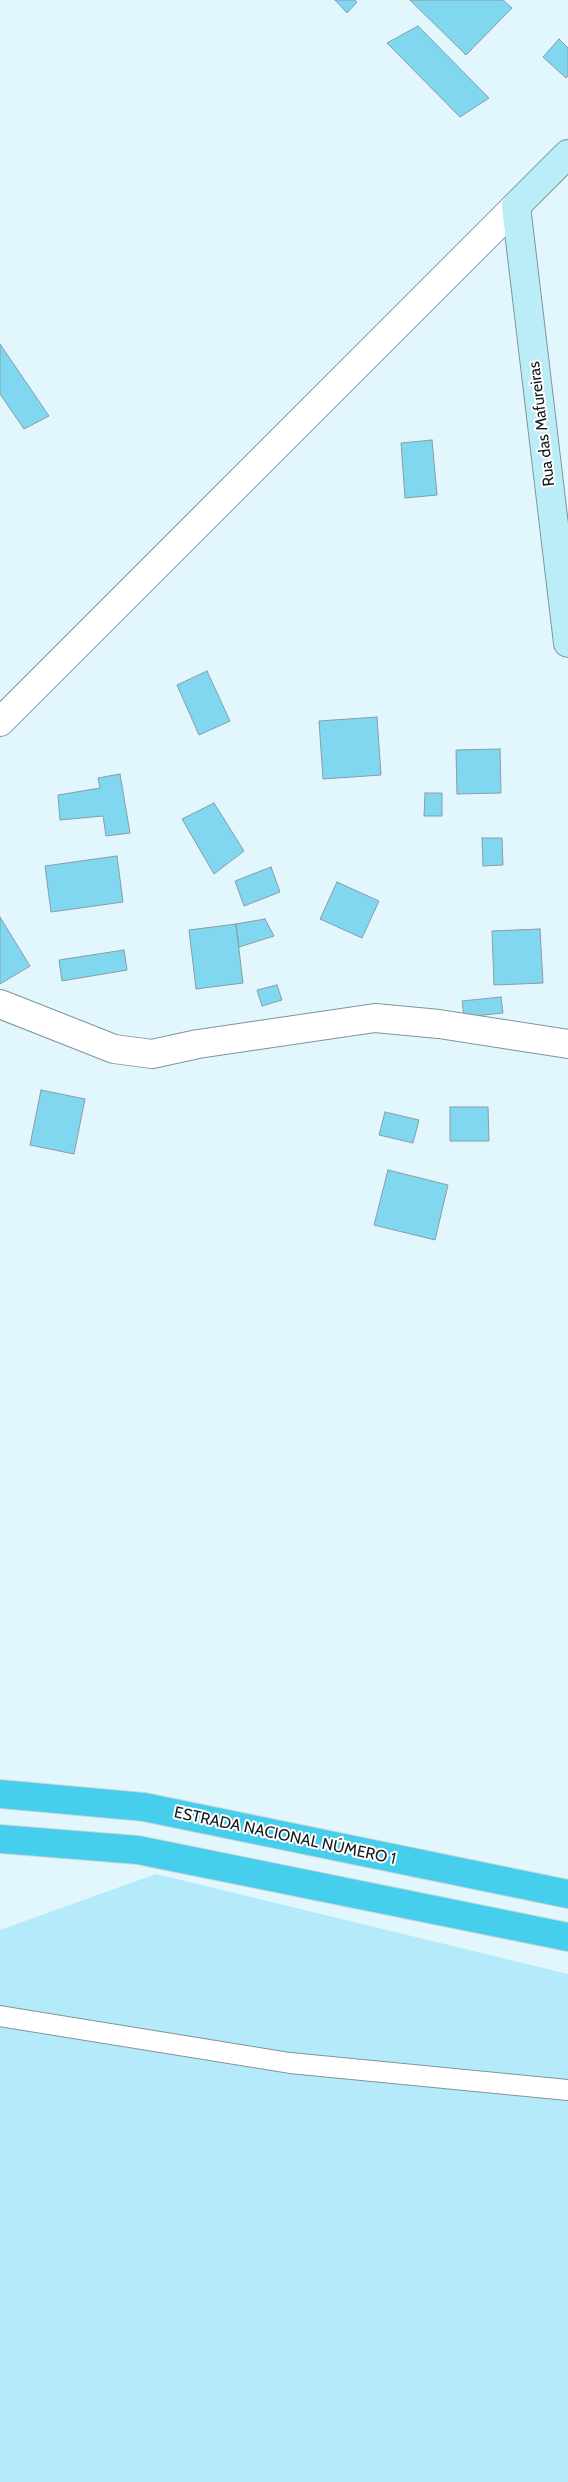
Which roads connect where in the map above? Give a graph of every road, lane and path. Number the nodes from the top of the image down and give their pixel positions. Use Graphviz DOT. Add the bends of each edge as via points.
graph roads {
  1 [pos="568,154"];
  2 [pos="516,206"];
  3 [pos="567,625"];
  4 [pos="0,722"];
  5 [pos="0,1004"];
  6 [pos="568,1044"];
  7 [pos="0,1794"];
  8 [pos="0,1839"];
  9 [pos="568,1894"];
  10 [pos="568,1937"];
  11 [pos="0,2016"];
  12 [pos="568,2090"];
  1 -- 2 [label="main road"];
  2 -- 3 [label="main road, Rua das Mafureiras"];
  2 -- 4 [label="street"];
  5 -- 6 [label="street" via="114,1049 152,1054 198,1044 375,1018 439,1024"];
  7 -- 9 [label="highway, ESTRADA NACIONAL NÚMERO 1" via="144,1807"];
  8 -- 10 [label="highway" via="138,1850"];
  11 -- 12 [label="lane" via="290,2063"];
}
